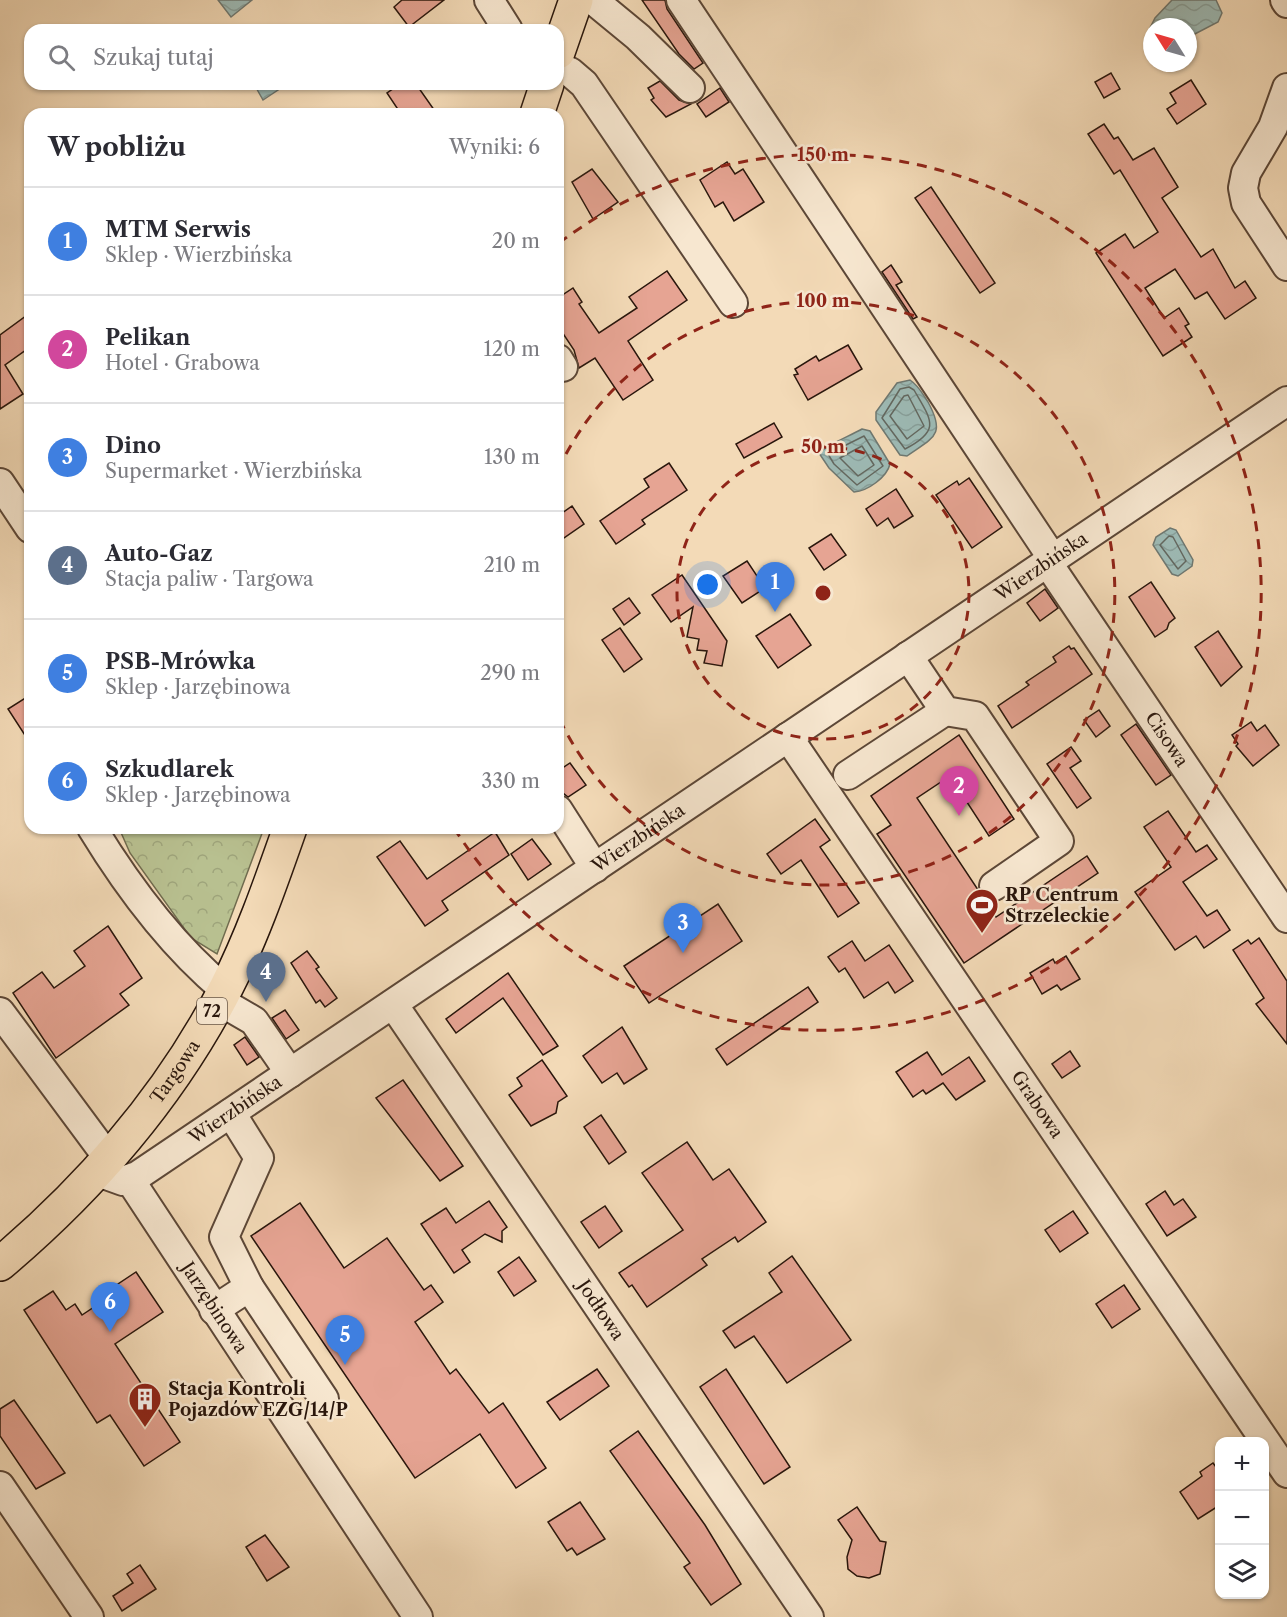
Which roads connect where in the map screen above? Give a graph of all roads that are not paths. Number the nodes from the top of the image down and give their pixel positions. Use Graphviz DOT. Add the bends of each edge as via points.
graph roads {
  1 [pos="489,0"];
  2 [pos="576,0"];
  3 [pos="593,0"];
  4 [pos="681,0"];
  5 [pos="504,24"];
  6 [pos="564,35"];
  7 [pos="564,70"];
  8 [pos="690,87"];
  9 [pos="1287,88"];
  10 [pos="545,90"];
  11 [pos="539,108"];
  12 [pos="1287,266"];
  13 [pos="733,303"];
  14 [pos="1287,401"];
  15 [pos="0,483"];
  16 [pos="24,519"];
  17 [pos="1050,561"];
  18 [pos="908,656"];
  19 [pos="945,711"];
  20 [pos="788,737"];
  21 [pos="848,776"];
  22 [pos="564,819"];
  23 [pos="96,834"];
  24 [pos="288,834"];
  25 [pos="596,868"];
  26 [pos="994,886"];
  27 [pos="1287,918"];
  28 [pos="222,995"];
  29 [pos="393,1004"];
  30 [pos="0,1012"];
  31 [pos="290,1073"];
  32 [pos="231,1113"];
  33 [pos="112,1170"];
  34 [pos="0,1264"];
  35 [pos="249,1287"];
  36 [pos="214,1310"];
  37 [pos="324,1399"];
  38 [pos="1287,1473"];
  39 [pos="0,1486"];
  40 [pos="89,1617"];
  41 [pos="418,1617"];
  42 [pos="809,1617"];
  1 -- 5 [label="street"];
  2 -- 6 [label="main road"];
  3 -- 8 [label="street"];
  4 -- 17 [label="street, Cisowa"];
  7 -- 13 [label="street" via="584,84"];
  9 -- 12 [label="street" via="1273,127 1246,173 1243,188 1246,203"];
  10 -- 11 [label="main road"];
  14 -- 17 [label="street, Wierzbińska"];
  15 -- 16 [label="street"];
  17 -- 18 [label="street, Wierzbińska"];
  17 -- 27 [label="street, Cisowa"];
  18 -- 19 [label="street"];
  18 -- 20 [label="street, Wierzbińska"];
  19 -- 21 [label="street"];
  19 -- 26 [label="street" via="975,716 1059,841"];
  20 -- 25 [label="street, Wierzbińska"];
  20 -- 38 [label="street, Grabowa"];
  22 -- 25 [label="street"];
  23 -- 28 [label="street" via="171,938"];
  24 -- 28 [label="main road, Targowa / 72" via="256,922"];
  25 -- 29 [label="street, Wierzbińska"];
  28 -- 31 [label="street" via="254,1021"];
  28 -- 33 [label="main road, Targowa / 72"];
  29 -- 31 [label="street, Wierzbińska"];
  29 -- 42 [label="street, Jodłowa"];
  30 -- 33 [label="street, Jarzębinowa"];
  31 -- 32 [label="street, Wierzbińska"];
  32 -- 33 [label="street, Wierzbińska"];
  32 -- 35 [label="street" via="259,1158 224,1237"];
  33 -- 34 [label="main road, Wierzbińska / 72"];
  33 -- 36 [label="street, Jarzębinowa"];
  35 -- 36 [label="street"];
  35 -- 37 [label="street"];
  36 -- 41 [label="street, Jarzębinowa"];
  39 -- 40 [label="street"];
}
